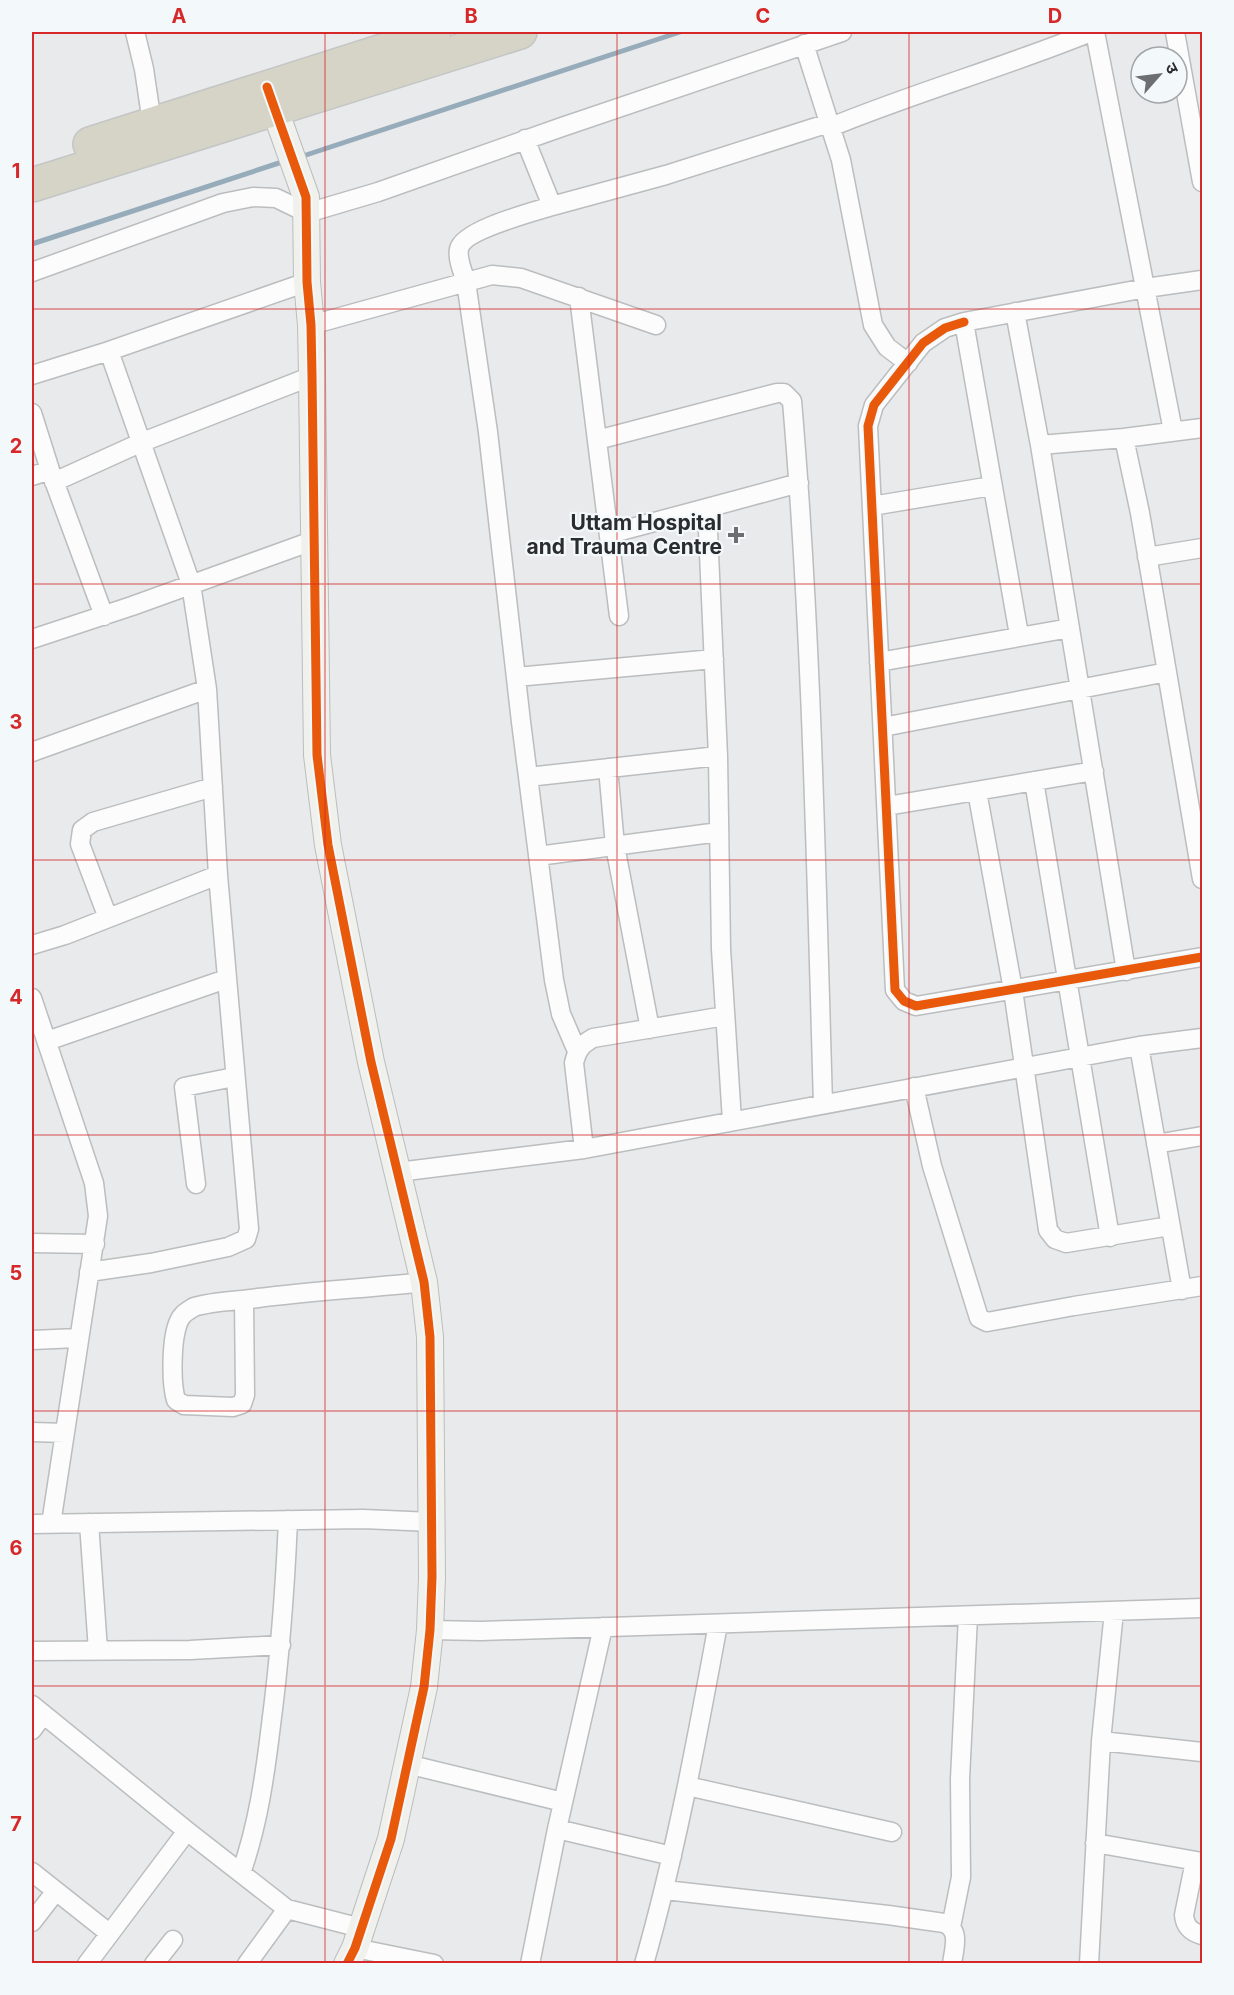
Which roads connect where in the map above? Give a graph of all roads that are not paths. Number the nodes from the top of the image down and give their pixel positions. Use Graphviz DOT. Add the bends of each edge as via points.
graph roads {
  1 [pos="135,32"];
  2 [pos="444,32"];
  3 [pos="520,32"];
  4 [pos="842,32"];
  5 [pos="1090,32"];
  6 [pos="1095,32"];
  7 [pos="1175,32"];
  8 [pos="804,44"];
  9 [pos="271,98"];
  10 [pos="152,123"];
  11 [pos="830,125"];
  12 [pos="525,139"];
  13 [pos="1200,151"];
  14 [pos="32,163"];
  15 [pos="1203,182"];
  16 [pos="32,185"];
  17 [pos="306,205"];
  18 [pos="552,206"];
  19 [pos="32,272"];
  20 [pos="1203,280"];
  21 [pos="307,282"];
  22 [pos="466,282"];
  23 [pos="1146,288"];
  24 [pos="579,297"];
  25 [pos="1015,312"];
  26 [pos="964,322"];
  27 [pos="311,325"];
  28 [pos="656,325"];
  29 [pos="109,351"];
  30 [pos="908,363"];
  31 [pos="32,375"];
  32 [pos="312,376"];
  33 [pos="32,413"];
  34 [pos="1203,428"];
  35 [pos="1173,431"];
  36 [pos="1124,438"];
  37 [pos="597,440"];
  38 [pos="140,444"];
  39 [pos="1040,445"];
  40 [pos="32,476"];
  41 [pos="52,476"];
  42 [pos="799,483"];
  43 [pos="992,486"];
  44 [pos="872,506"];
  45 [pos="707,508"];
  46 [pos="609,534"];
  47 [pos="315,540"];
  48 [pos="1203,548"];
  49 [pos="1147,557"];
  50 [pos="191,584"];
  51 [pos="104,616"];
  52 [pos="619,616"];
  53 [pos="1070,627"];
  54 [pos="1019,635"];
  55 [pos="32,639"];
  56 [pos="714,658"];
  57 [pos="879,662"];
  58 [pos="1167,672"];
  59 [pos="516,677"];
  60 [pos="207,689"];
  61 [pos="1080,689"];
  62 [pos="883,728"];
  63 [pos="32,752"];
  64 [pos="718,756"];
  65 [pos="608,768"];
  66 [pos="1094,771"];
  67 [pos="528,777"];
  68 [pos="1034,781"];
  69 [pos="213,787"];
  70 [pos="977,791"];
  71 [pos="887,806"];
  72 [pos="1197,819"];
  73 [pos="719,832"];
  74 [pos="615,846"];
  75 [pos="538,856"];
  76 [pos="218,875"];
  77 [pos="1203,879"];
  78 [pos="108,918"];
  79 [pos="32,945"];
  80 [pos="1203,957"];
  81 [pos="1126,971"];
  82 [pos="226,979"];
  83 [pos="1068,980"];
  84 [pos="1013,990"];
  85 [pos="32,998"];
  86 [pos="725,1016"];
  87 [pos="650,1029"];
  88 [pos="1203,1038"];
  89 [pos="46,1041"];
  90 [pos="1139,1046"];
  91 [pos="577,1051"];
  92 [pos="1081,1056"];
  93 [pos="1025,1067"];
  94 [pos="234,1077"];
  95 [pos="914,1087"];
  96 [pos="823,1104"];
  97 [pos="732,1121"];
  98 [pos="1203,1136"];
  99 [pos="1156,1144"];
  100 [pos="584,1149"];
  101 [pos="398,1172"];
  102 [pos="196,1184"];
  103 [pos="1170,1226"];
  104 [pos="1110,1236"];
  105 [pos="32,1243"];
  106 [pos="94,1244"];
  107 [pos="89,1272"];
  108 [pos="424,1282"];
  109 [pos="1203,1286"];
  110 [pos="1182,1290"];
  111 [pos="244,1300"];
  112 [pos="78,1338"];
  113 [pos="32,1340"];
  114 [pos="32,1432"];
  115 [pos="65,1434"];
  116 [pos="288,1520"];
  117 [pos="432,1522"];
  118 [pos="89,1523"];
  119 [pos="32,1524"];
  120 [pos="51,1524"];
  121 [pos="1203,1608"];
  122 [pos="1114,1611"];
  123 [pos="968,1616"];
  124 [pos="718,1624"];
  125 [pos="603,1627"];
  126 [pos="430,1630"];
  127 [pos="281,1645"];
  128 [pos="98,1650"];
  129 [pos="32,1651"];
  130 [pos="38,1710"];
  131 [pos="32,1730"];
  132 [pos="1101,1741"];
  133 [pos="1203,1752"];
  134 [pos="408,1764"];
  135 [pos="687,1786"];
  136 [pos="564,1802"];
  137 [pos="557,1829"];
  138 [pos="187,1832"];
  139 [pos="892,1832"];
  140 [pos="1095,1843"];
  141 [pos="672,1856"];
  142 [pos="1199,1862"];
  143 [pos="32,1872"];
  144 [pos="241,1873"];
  145 [pos="665,1890"];
  146 [pos="56,1891"];
  147 [pos="287,1909"];
  148 [pos="32,1922"];
  149 [pos="951,1926"];
  150 [pos="110,1934"];
  151 [pos="1203,1935"];
  152 [pos="173,1940"];
  153 [pos="354,1946"];
  154 [pos="87,1964"];
  155 [pos="154,1964"];
  156 [pos="247,1964"];
  157 [pos="434,1964"];
  158 [pos="530,1964"];
  159 [pos="644,1964"];
  160 [pos="952,1964"];
  161 [pos="1089,1964"];
  1 -- 10 [label="street"];
  2 -- 9 [label="highway"];
  3 -- 9 [label="highway"];
  4 -- 8 [label="street"];
  5 -- 11 [label="street"];
  6 -- 23 [label="street"];
  7 -- 13 [label="street"];
  8 -- 11 [label="street"];
  8 -- 12 [label="street"];
  9 -- 10 [label="highway"];
  9 -- 16 [label="highway"];
  9 -- 17 [label="street"];
  10 -- 14 [label="highway"];
  11 -- 18 [label="street"];
  11 -- 30 [label="street" via="841,160 873,325 887,347"];
  12 -- 17 [label="street" via="378,192"];
  12 -- 18 [label="street"];
  13 -- 15 [label="street"];
  17 -- 19 [label="street" via="253,197 223,204"];
  17 -- 21 [label="street"];
  18 -- 22 [label="street" via="465,238 459,260"];
  20 -- 23 [label="street"];
  21 -- 27 [label="street"];
  21 -- 29 [label="street"];
  22 -- 24 [label="street" via="492,275 521,278"];
  22 -- 27 [label="street"];
  22 -- 59 [label="street"];
  23 -- 25 [label="street"];
  23 -- 35 [label="street"];
  24 -- 28 [label="street"];
  24 -- 37 [label="street"];
  25 -- 26 [label="street"];
  25 -- 39 [label="street"];
  26 -- 30 [label="street" via="945,328 923,343"];
  26 -- 43 [label="street"];
  27 -- 32 [label="street"];
  29 -- 31 [label="street"];
  29 -- 38 [label="street"];
  30 -- 44 [label="street" via="874,405 868,426"];
  32 -- 38 [label="street"];
  32 -- 47 [label="street"];
  33 -- 41 [label="street"];
  34 -- 35 [label="street"];
  35 -- 36 [label="street"];
  36 -- 39 [label="street"];
  36 -- 49 [label="street"];
  37 -- 42 [label="street" via="784,393 792,401"];
  37 -- 46 [label="street"];
  38 -- 41 [label="street"];
  38 -- 50 [label="street"];
  39 -- 53 [label="street"];
  40 -- 41 [label="street"];
  41 -- 51 [label="street"];
  42 -- 45 [label="street"];
  42 -- 96 [label="street"];
  43 -- 44 [label="street"];
  43 -- 54 [label="street"];
  44 -- 57 [label="street"];
  45 -- 46 [label="street"];
  45 -- 56 [label="street"];
  46 -- 52 [label="street"];
  47 -- 50 [label="street"];
  47 -- 101 [label="street" via="317,755 328,845 371,1062"];
  48 -- 49 [label="street"];
  49 -- 58 [label="street"];
  50 -- 51 [label="street"];
  50 -- 60 [label="street"];
  51 -- 55 [label="street"];
  53 -- 54 [label="street"];
  53 -- 61 [label="street"];
  54 -- 57 [label="street"];
  56 -- 59 [label="street"];
  56 -- 64 [label="street"];
  57 -- 62 [label="street"];
  58 -- 61 [label="street"];
  58 -- 72 [label="street"];
  59 -- 67 [label="street"];
  60 -- 63 [label="street"];
  60 -- 69 [label="street"];
  61 -- 62 [label="street"];
  61 -- 66 [label="street"];
  62 -- 71 [label="street"];
  64 -- 65 [label="street"];
  64 -- 73 [label="street"];
  65 -- 67 [label="street"];
  65 -- 74 [label="street"];
  66 -- 68 [label="street"];
  66 -- 81 [label="street"];
  67 -- 75 [label="street"];
  68 -- 70 [label="street"];
  68 -- 83 [label="street"];
  69 -- 76 [label="street"];
  69 -- 78 [label="street" via="93,822 82,830 80,844"];
  70 -- 71 [label="street"];
  70 -- 84 [label="street"];
  71 -- 84 [label="street" via="896,990 904,1001 916,1006"];
  72 -- 77 [label="street"];
  73 -- 74 [label="street"];
  73 -- 86 [label="street"];
  74 -- 75 [label="street"];
  74 -- 87 [label="street"];
  75 -- 91 [label="street" via="554,980 561,1014"];
  76 -- 78 [label="street"];
  76 -- 82 [label="street"];
  78 -- 79 [label="street"];
  80 -- 81 [label="street"];
  81 -- 83 [label="street"];
  82 -- 89 [label="street"];
  82 -- 94 [label="street"];
  83 -- 84 [label="street"];
  83 -- 92 [label="street"];
  84 -- 93 [label="street"];
  85 -- 89 [label="street"];
  86 -- 87 [label="street"];
  86 -- 97 [label="street"];
  87 -- 91 [label="street" via="593,1038"];
  88 -- 90 [label="street"];
  89 -- 106 [label="street" via="94,1183 98,1216"];
  90 -- 92 [label="street"];
  90 -- 99 [label="street"];
  91 -- 100 [label="street" via="574,1063"];
  92 -- 93 [label="street"];
  92 -- 104 [label="street"];
  93 -- 95 [label="street"];
  93 -- 104 [label="street" via="1048,1230 1055,1239 1066,1243"];
  94 -- 102 [label="street" via="184,1087"];
  94 -- 107 [label="street" via="249,1229 246,1239 151,1263"];
  95 -- 96 [label="street"];
  95 -- 110 [label="street" via="932,1166 979,1318 987,1322"];
  96 -- 97 [label="street"];
  97 -- 100 [label="street"];
  98 -- 99 [label="street"];
  99 -- 103 [label="street"];
  100 -- 101 [label="street"];
  101 -- 108 [label="street"];
  103 -- 104 [label="street"];
  103 -- 110 [label="street"];
  105 -- 106 [label="street"];
  106 -- 107 [label="street"];
  107 -- 112 [label="street"];
  108 -- 111 [label="street"];
  108 -- 117 [label="street" via="430,1337"];
  109 -- 110 [label="street"];
  111 -- 111 [label="street" via="194,1307 178,1320 172,1388 176,1400 184,1405 242,1404"];
  112 -- 113 [label="street"];
  112 -- 115 [label="street"];
  114 -- 115 [label="street"];
  115 -- 120 [label="street"];
  116 -- 117 [label="street"];
  116 -- 118 [label="street"];
  116 -- 127 [label="street"];
  117 -- 126 [label="street"];
  118 -- 120 [label="street"];
  118 -- 128 [label="street"];
  119 -- 120 [label="street"];
  121 -- 122 [label="street"];
  122 -- 123 [label="street"];
  122 -- 132 [label="street"];
  123 -- 124 [label="street"];
  123 -- 149 [label="street" via="960,1779 961,1877"];
  124 -- 125 [label="street"];
  124 -- 135 [label="street"];
  125 -- 126 [label="street"];
  125 -- 136 [label="street"];
  126 -- 134 [label="street" via="424,1687"];
  127 -- 128 [label="street"];
  127 -- 144 [label="street" via="267,1760"];
  128 -- 129 [label="street"];
  130 -- 131 [label="street"];
  130 -- 138 [label="street"];
  132 -- 133 [label="street"];
  132 -- 140 [label="street"];
  134 -- 136 [label="street"];
  134 -- 153 [label="street" via="391,1839"];
  135 -- 139 [label="street"];
  135 -- 141 [label="street"];
  136 -- 137 [label="street"];
  137 -- 141 [label="street"];
  137 -- 158 [label="street"];
  138 -- 144 [label="street"];
  138 -- 150 [label="street"];
  140 -- 142 [label="street"];
  140 -- 161 [label="street"];
  141 -- 145 [label="street"];
  142 -- 151 [label="street" via="1184,1922 1188,1929"];
  143 -- 146 [label="street"];
  144 -- 147 [label="street"];
  145 -- 149 [label="street" via="888,1915"];
  145 -- 159 [label="street"];
  146 -- 148 [label="street"];
  146 -- 150 [label="street"];
  147 -- 153 [label="street"];
  147 -- 156 [label="street"];
  149 -- 160 [label="street" via="955,1941"];
  150 -- 154 [label="street"];
  152 -- 155 [label="street"];
  153 -- 157 [label="street"];
}
